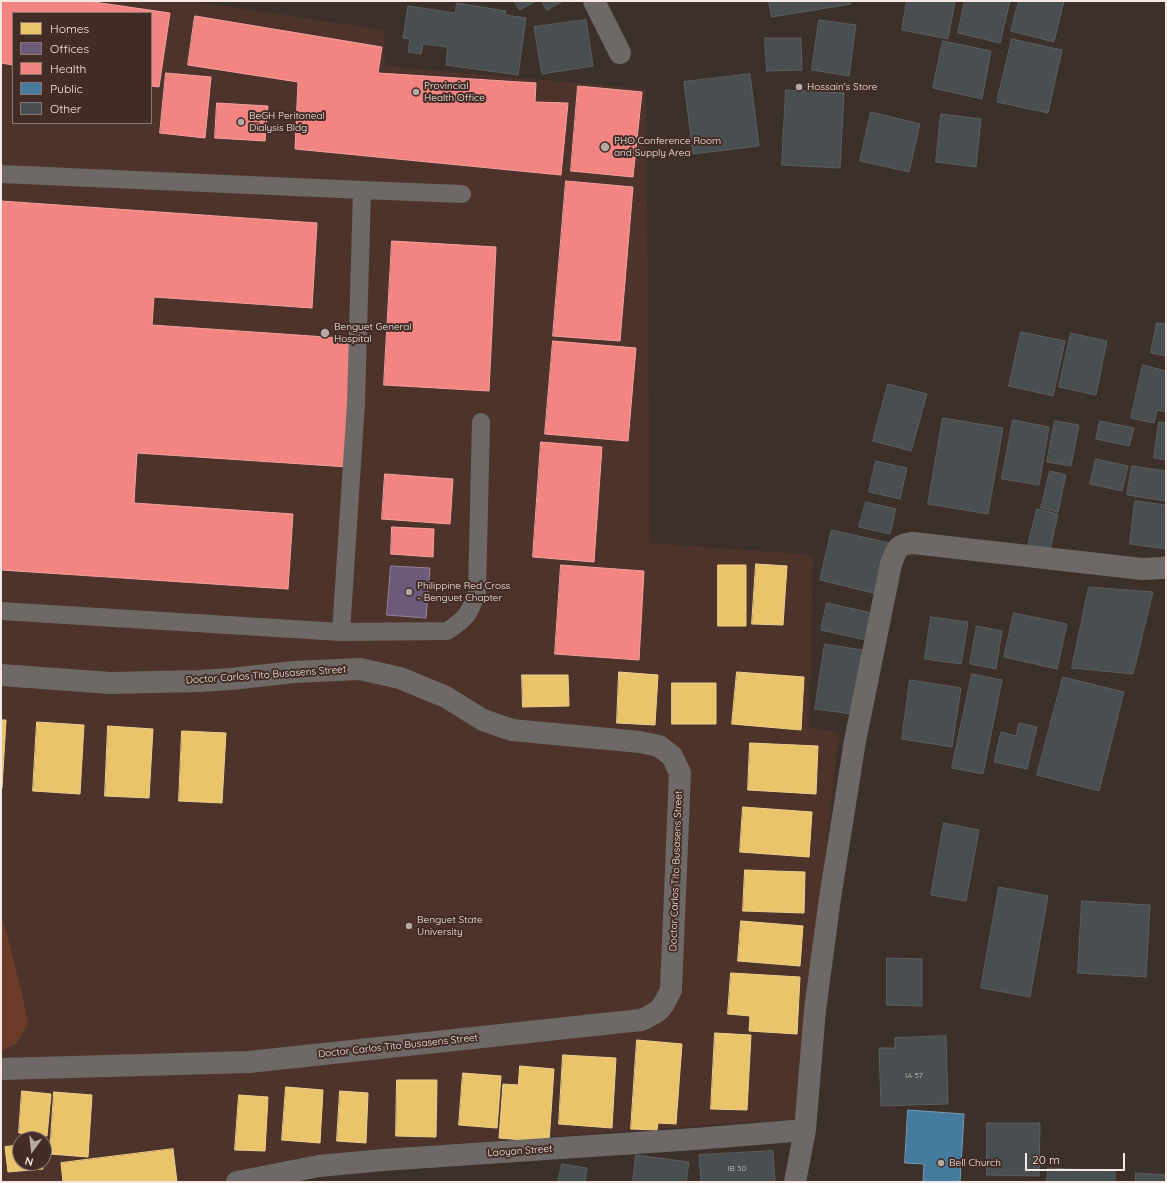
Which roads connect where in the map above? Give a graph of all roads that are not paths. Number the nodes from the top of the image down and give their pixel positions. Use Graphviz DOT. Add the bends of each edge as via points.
graph roads {
  1 [pos="594,1"];
  2 [pos="620,53"];
  3 [pos="1,174"];
  4 [pos="362,190"];
  5 [pos="462,194"];
  6 [pos="481,422"];
  7 [pos="1166,567"];
  8 [pos="1,611"];
  9 [pos="341,632"];
  10 [pos="1,675"];
  11 [pos="1,1070"];
  12 [pos="805,1130"];
  13 [pos="237,1182"];
  14 [pos="795,1182"];
  1 -- 2 [label="street"];
  3 -- 4 [label="lane"];
  4 -- 5 [label="lane"];
  4 -- 9 [label="lane" via="356,404"];
  6 -- 9 [label="lane" via="477,592 472,609 447,631"];
  7 -- 12 [label="street" via="1142,569 913,543 903,544 896,551 891,564 855,741 830,898 815,1010"];
  8 -- 9 [label="lane"];
  10 -- 11 [label="street, Doctor Carlos Tito Busasens Street" via="110,682 200,681 360,669 400,678 446,697 483,720 512,730 659,746 672,756 680,773 671,990 664,1005 656,1014 641,1020 248,1062"];
  12 -- 13 [label="street, Laoyan Street" via="382,1160 319,1166"];
  12 -- 14 [label="street"];
}
